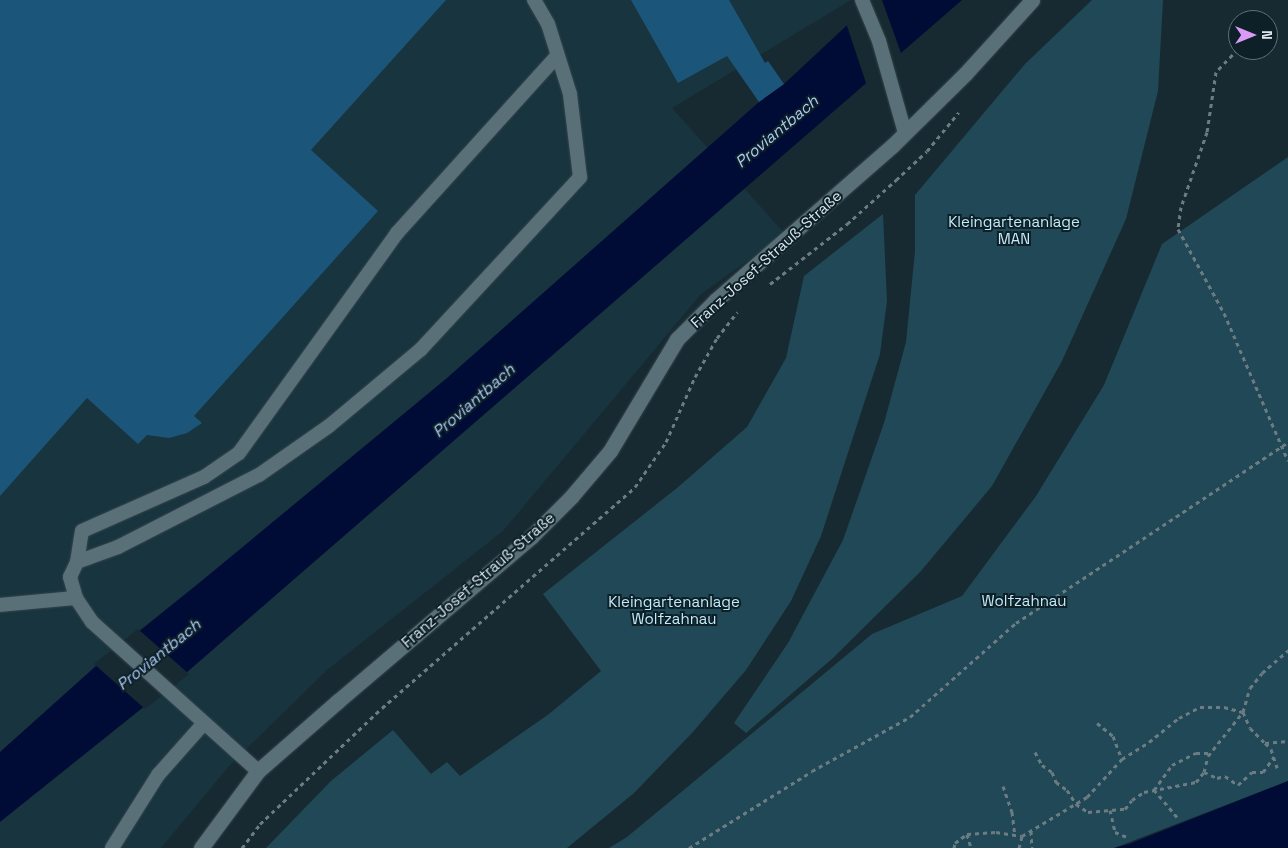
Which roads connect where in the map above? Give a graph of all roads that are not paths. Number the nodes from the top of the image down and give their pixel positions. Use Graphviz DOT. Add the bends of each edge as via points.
graph roads {
  1 [pos="534,0"];
  2 [pos="862,0"];
  3 [pos="1032,0"];
  4 [pos="557,56"];
  5 [pos="905,133"];
  6 [pos="77,562"];
  7 [pos="76,598"];
  8 [pos="0,605"];
  9 [pos="204,723"];
  10 [pos="258,771"];
  11 [pos="112,848"];
  12 [pos="201,848"];
  1 -- 4 [label="lane" via="548,24"];
  2 -- 5 [label="lane" via="879,41"];
  3 -- 5 [label="street, Franz-Josef-Strauß-Straße" via="965,74"];
  4 -- 6 [label="lane" via="397,233 239,453 204,477 82,531"];
  4 -- 6 [label="lane" via="570,94 580,177 422,349 329,426 259,475 118,547"];
  5 -- 10 [label="street, Franz-Josef-Strauß-Straße" via="716,300 677,339 610,451 531,537"];
  6 -- 7 [label="lane" via="70,578"];
  7 -- 8 [label="lane"];
  7 -- 9 [label="lane" via="92,622"];
  9 -- 10 [label="lane"];
  9 -- 11 [label="lane" via="158,775"];
  10 -- 12 [label="street, Franz-Josef-Strauß-Straße"];
}
